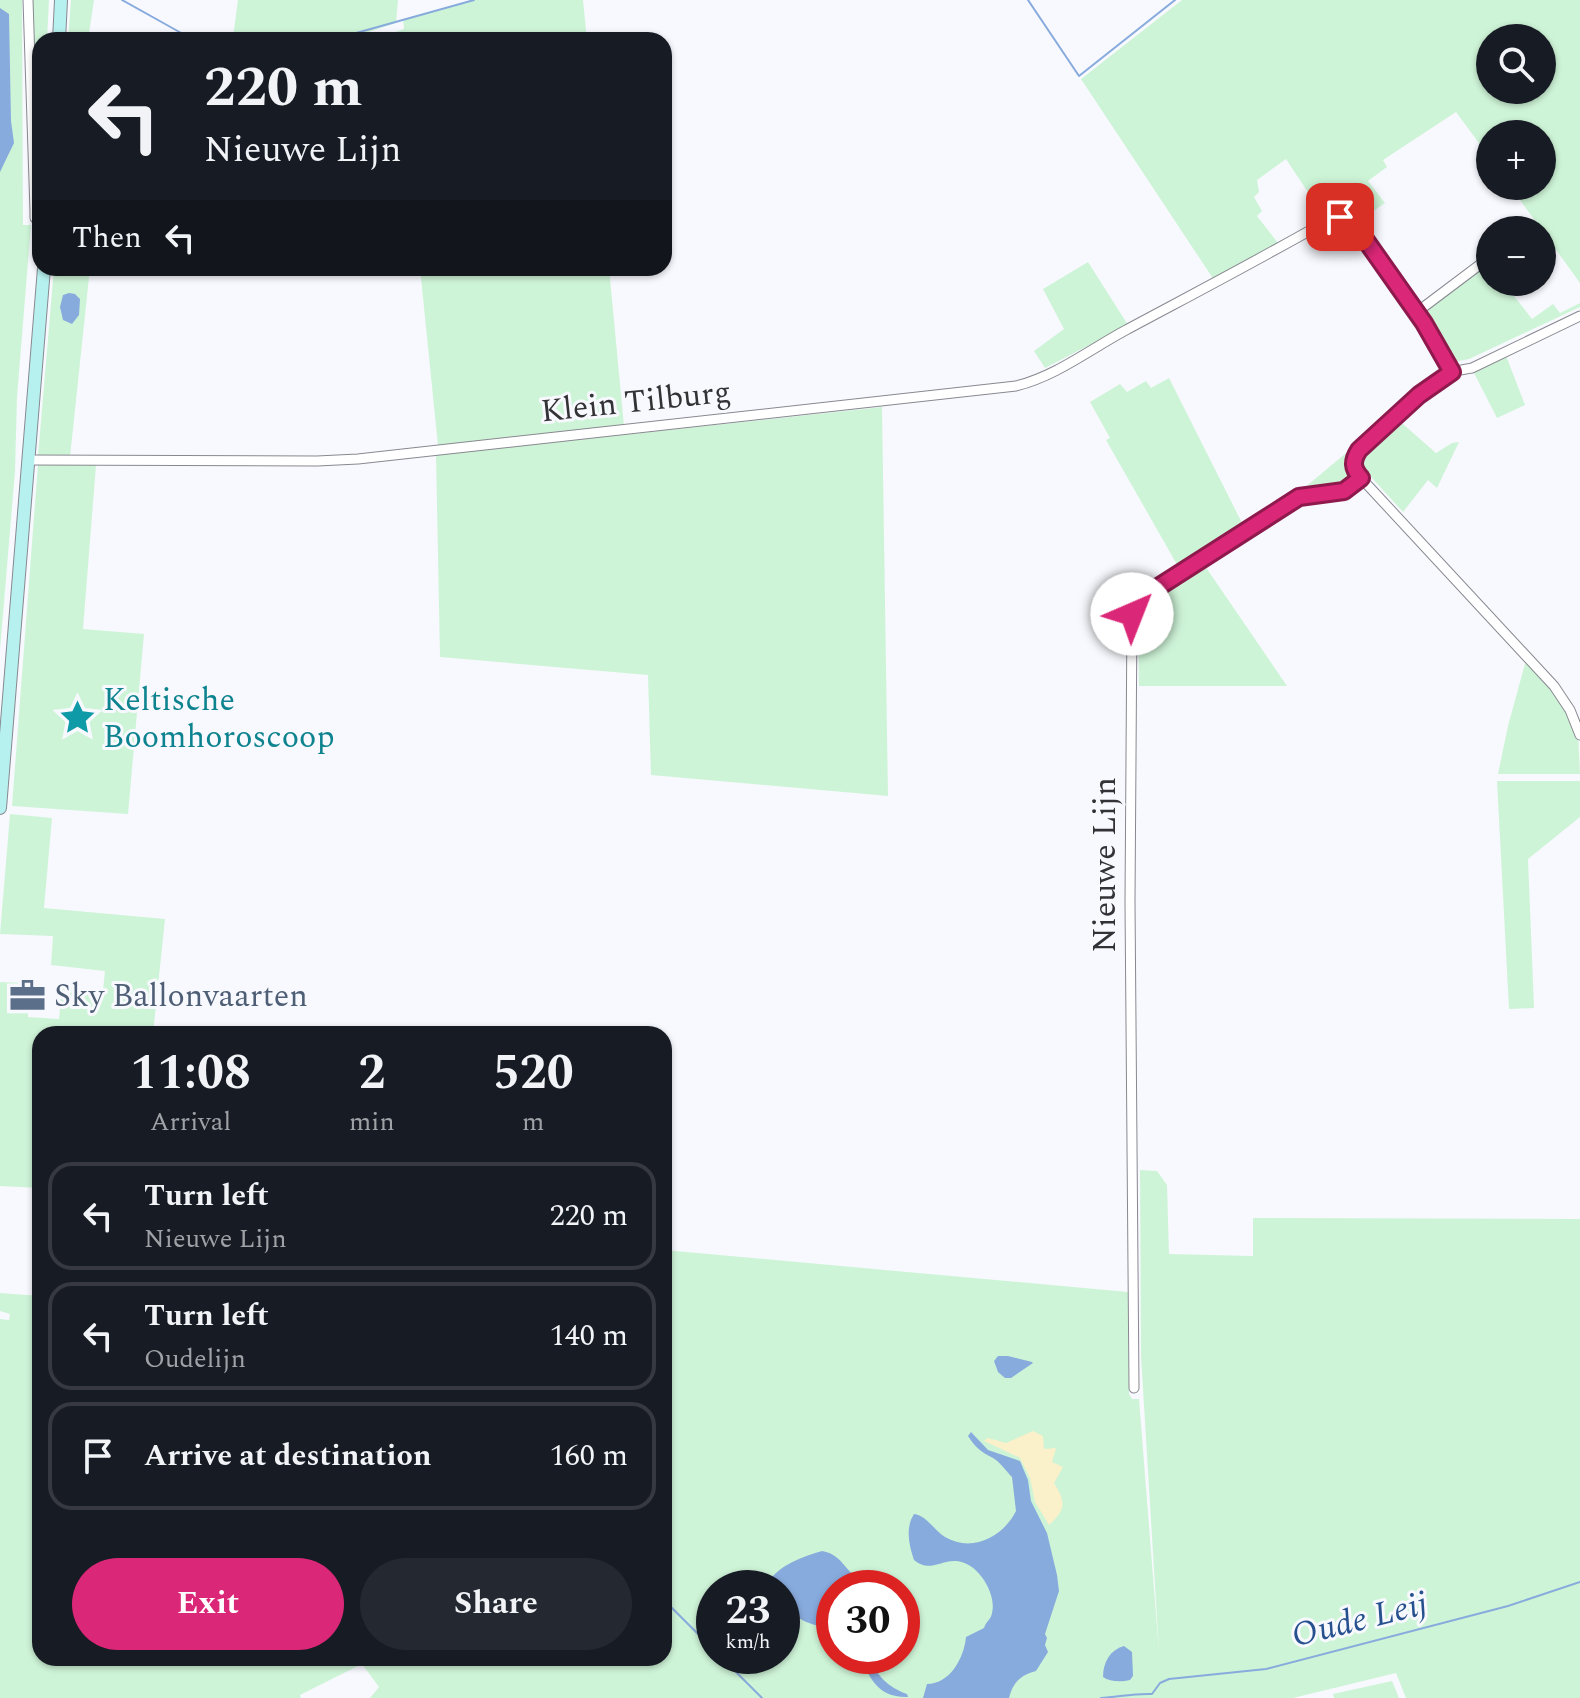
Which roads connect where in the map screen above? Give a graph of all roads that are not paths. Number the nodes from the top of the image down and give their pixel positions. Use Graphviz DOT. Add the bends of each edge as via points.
graph roads {
  1 [pos="28,0"];
  2 [pos="61,0"];
  3 [pos="59,32"];
  4 [pos="32,121"];
  5 [pos="1476,268"];
  6 [pos="43,276"];
  7 [pos="1417,312"];
  8 [pos="1580,316"];
  9 [pos="1452,372"];
  10 [pos="28,460"];
  11 [pos="1361,478"];
  12 [pos="1580,735"];
  13 [pos="0,808"];
  14 [pos="1134,1388"];
  1 -- 4 [label="street"];
  2 -- 3 [label="street"];
  5 -- 7 [label="street"];
  6 -- 10 [label="street"];
  7 -- 9 [label="street"];
  7 -- 10 [label="street, Klein Tilburg" via="1355,225 1340,217 1045,377 1016,386 358,459"];
  8 -- 9 [label="street" via="1472,368"];
  9 -- 11 [label="street" via="1359,450 1353,466"];
  10 -- 13 [label="street"];
  11 -- 12 [label="street" via="1554,686"];
  11 -- 14 [label="street, Nieuwe Lijn" via="1344,491 1299,497 1149,593 1132,614"];
}
